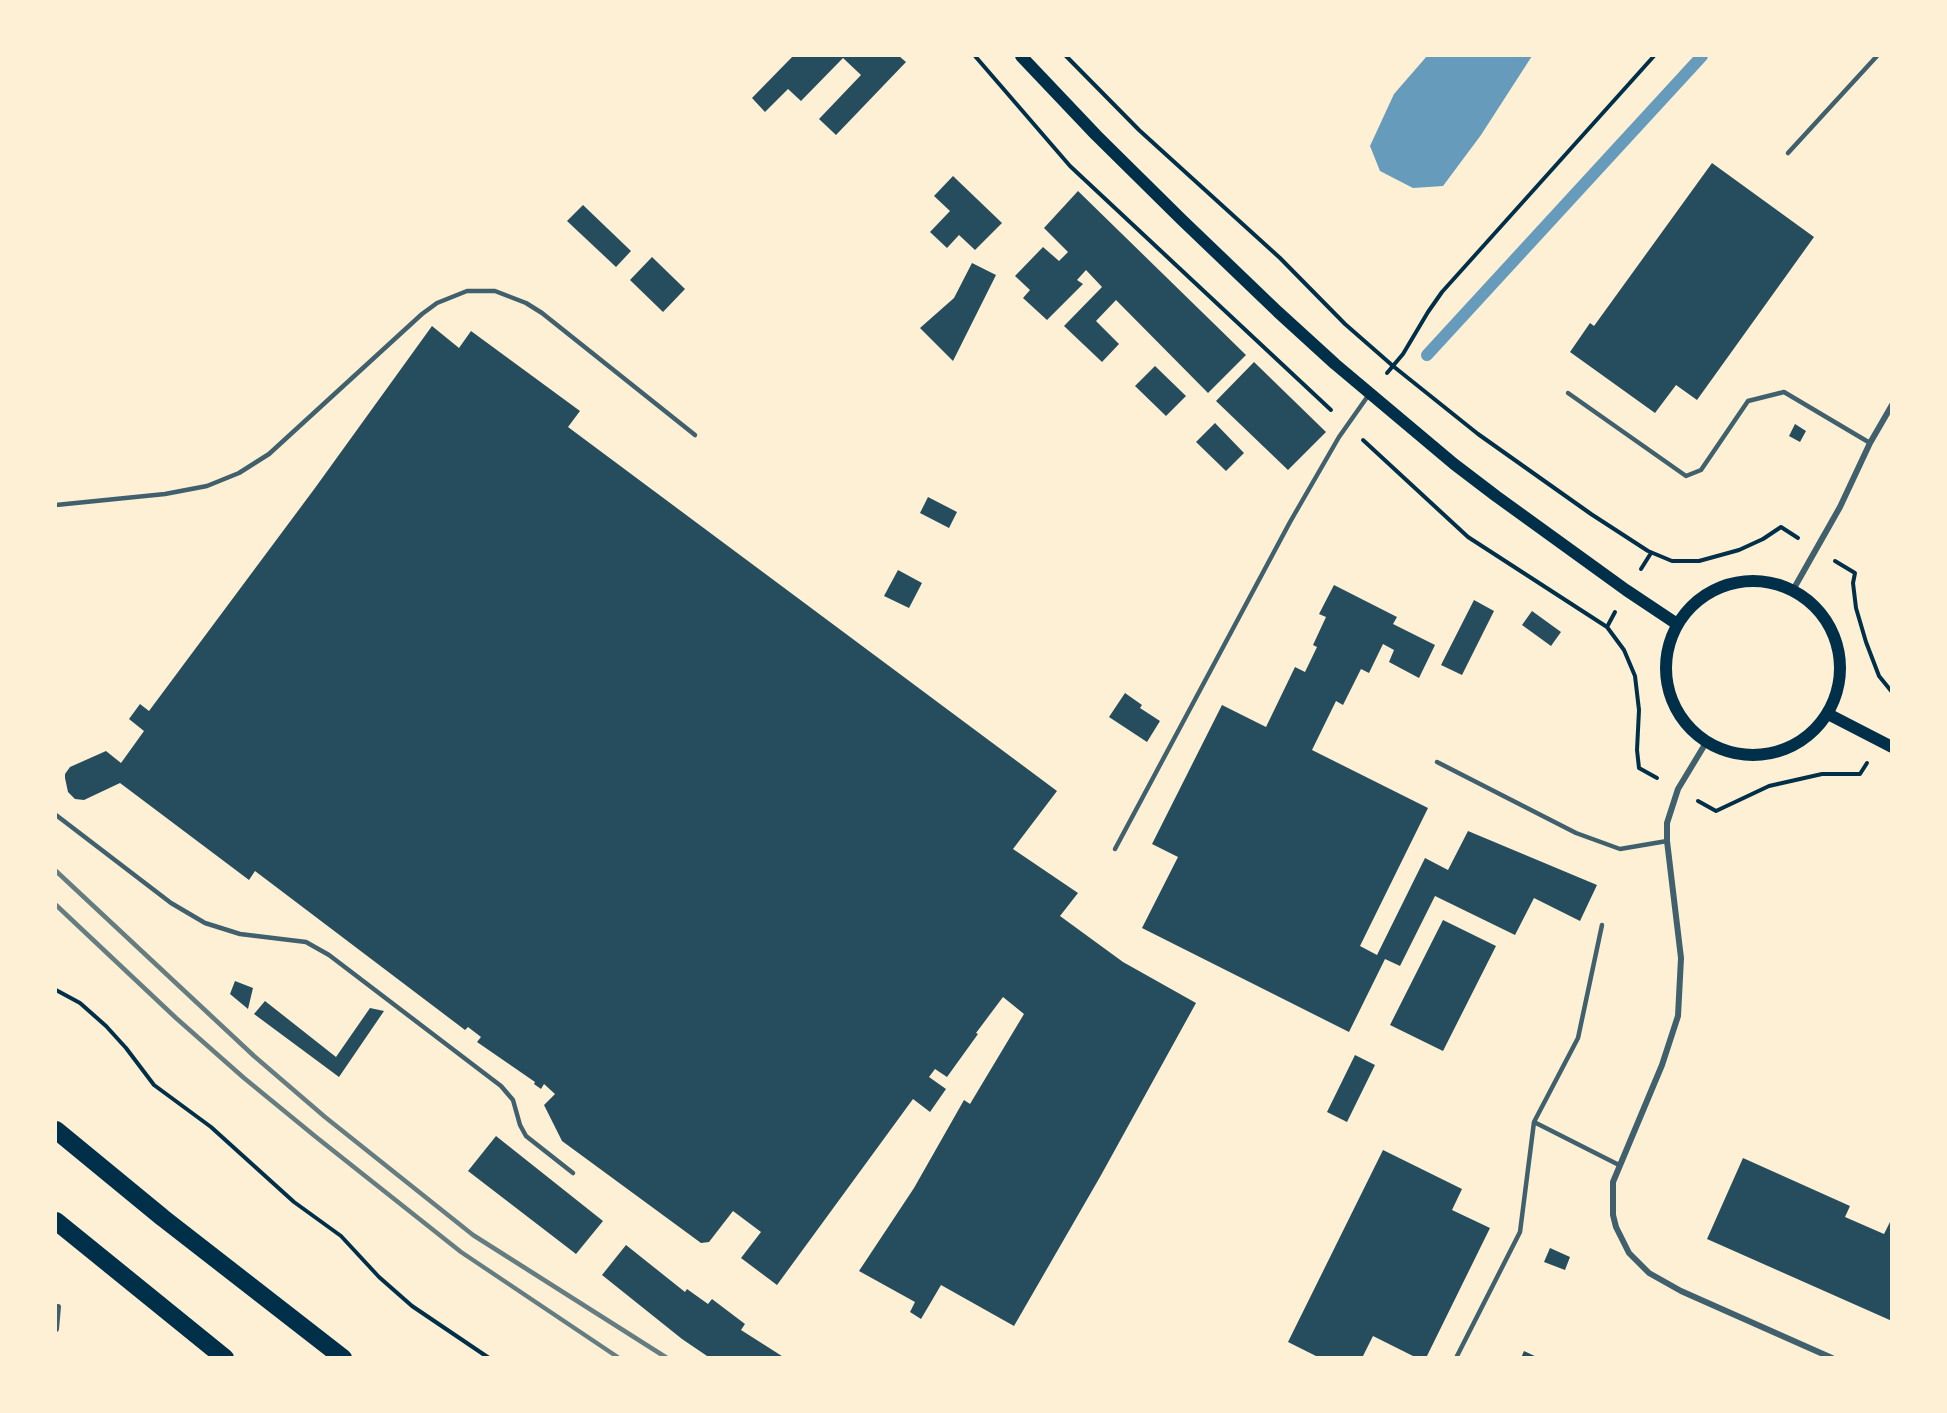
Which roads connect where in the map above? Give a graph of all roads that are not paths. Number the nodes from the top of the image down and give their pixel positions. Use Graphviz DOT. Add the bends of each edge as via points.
graph roads {
  1 [pos="1021,56"];
  2 [pos="1877,56"];
  3 [pos="1788,153"];
  4 [pos="1370,393"];
  5 [pos="1568,393"];
  6 [pos="1892,405"];
  7 [pos="695,435"];
  8 [pos="1870,443"];
  9 [pos="56,504"];
  10 [pos="1792,590"];
  11 [pos="1677,624"];
  12 [pos="1828,714"];
  13 [pos="1707,741"];
  14 [pos="1892,747"];
  15 [pos="1437,762"];
  16 [pos="56,815"];
  17 [pos="1667,841"];
  18 [pos="1115,849"];
  19 [pos="1602,926"];
  20 [pos="1534,1122"];
  21 [pos="56,1130"];
  22 [pos="1619,1165"];
  23 [pos="573,1173"];
  24 [pos="56,1221"];
  25 [pos="58,1307"];
  26 [pos="56,1329"];
  27 [pos="225,1358"];
  28 [pos="343,1358"];
  29 [pos="1456,1358"];
  30 [pos="1832,1358"];
  1 -- 4 [label="main road" via="1195,233"];
  2 -- 3 [label="lane"];
  4 -- 11 [label="main road" via="1522,516"];
  4 -- 18 [label="lane" via="1290,522"];
  5 -- 8 [label="lane" via="1686,476 1701,470 1748,401 1784,392"];
  6 -- 8 [label="street"];
  7 -- 9 [label="lane" via="542,313 495,291 467,291 422,314 269,454 239,473 207,486 165,494"];
  8 -- 10 [label="street" via="1840,507"];
  10 -- 11 [label="main road" via="1766,581 1737,582 1710,592 1688,609"];
  10 -- 12 [label="main road" via="1813,604 1828,622 1838,645 1838,693"];
  11 -- 13 [label="main road" via="1666,658 1667,684 1675,708 1690,729"];
  12 -- 13 [label="main road" via="1810,735 1775,754 1742,755"];
  12 -- 14 [label="main road"];
  13 -- 17 [label="street" via="1674,800 1667,823"];
  15 -- 17 [label="lane" via="1576,833 1620,849"];
  16 -- 23 [label="lane" via="171,903 205,923 240,934 306,942 329,955 501,1086 513,1100 526,1136"];
  17 -- 22 [label="street" via="1681,950 1678,1016 1662,1065"];
  19 -- 20 [label="lane" via="1578,1038"];
  20 -- 22 [label="lane"];
  20 -- 29 [label="lane" via="1520,1232"];
  21 -- 28 [label="highway"];
  22 -- 30 [label="street" via="1612,1191 1613,1215 1638,1263 1681,1291"];
  24 -- 27 [label="highway"];
  25 -- 26 [label="street"];
}
